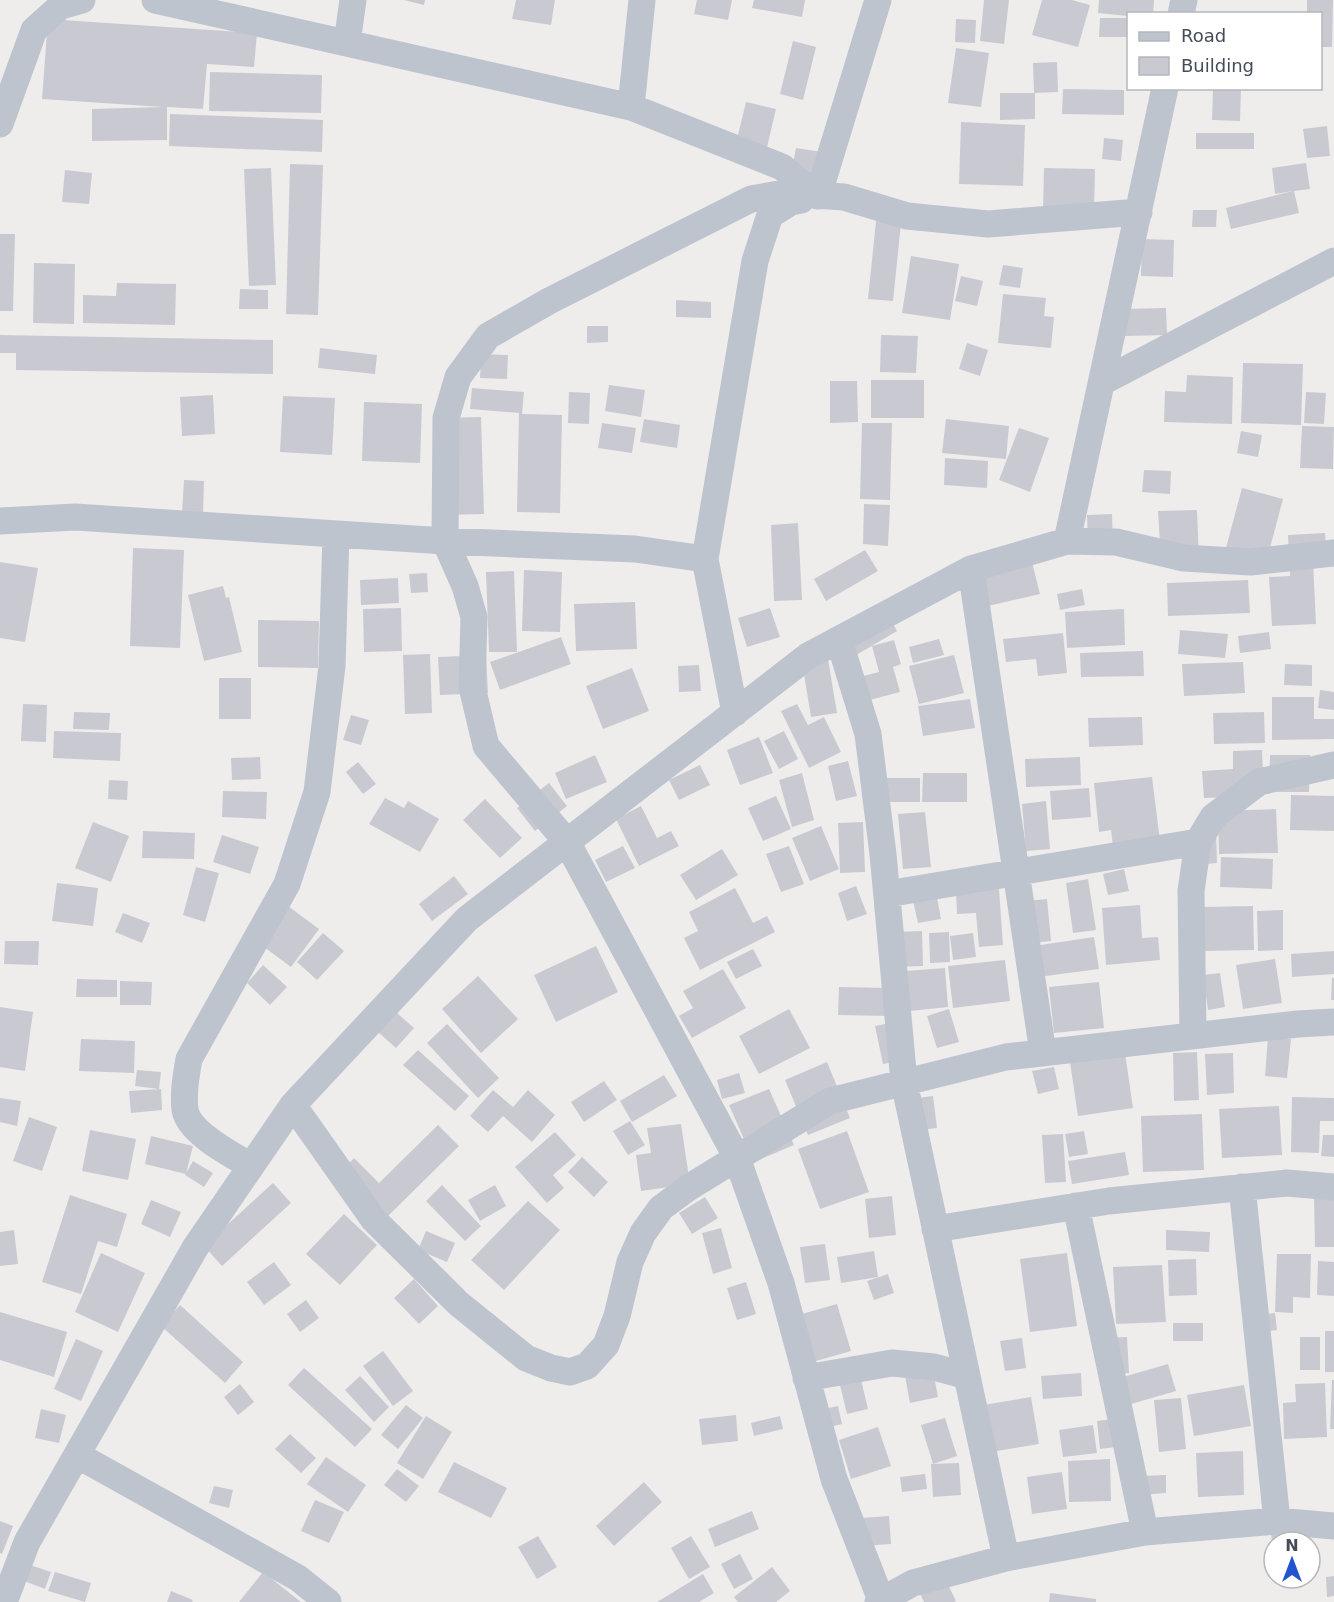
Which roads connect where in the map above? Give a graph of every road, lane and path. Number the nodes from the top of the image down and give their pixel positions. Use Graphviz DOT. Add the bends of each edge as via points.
graph roads {
  1 [pos="82,0"];
  2 [pos="155,0"];
  3 [pos="353,0"];
  4 [pos="642,0"];
  5 [pos="878,0"];
  6 [pos="347,43"];
  7 [pos="1165,90"];
  8 [pos="631,107"];
  9 [pos="0,124"];
  10 [pos="818,196"];
  11 [pos="1139,212"];
  12 [pos="1334,261"];
  13 [pos="1102,382"];
  14 [pos="0,521"];
  15 [pos="336,534"];
  16 [pos="446,541"];
  17 [pos="1067,541"];
  18 [pos="1334,553"];
  19 [pos="705,559"];
  20 [pos="971,569"];
  21 [pos="839,640"];
  22 [pos="735,713"];
  23 [pos="1334,765"];
  24 [pos="567,842"];
  25 [pos="1198,842"];
  26 [pos="1016,872"];
  27 [pos="887,894"];
  28 [pos="1334,1022"];
  29 [pos="1193,1036"];
  30 [pos="1043,1053"];
  31 [pos="904,1082"];
  32 [pos="293,1105"];
  33 [pos="737,1158"];
  34 [pos="251,1166"];
  35 [pos="1242,1187"];
  36 [pos="1334,1187"];
  37 [pos="1076,1206"];
  38 [pos="935,1228"];
  39 [pos="967,1376"];
  40 [pos="806,1378"];
  41 [pos="77,1455"];
  42 [pos="1277,1521"];
  43 [pos="1334,1526"];
  44 [pos="1145,1532"];
  45 [pos="1006,1558"];
  46 [pos="880,1601"];
  47 [pos="4,1602"];
  48 [pos="328,1602"];
  1 -- 9 [label="street" via="61,6 34,30"];
  2 -- 6 [label="street"];
  3 -- 6 [label="street"];
  4 -- 8 [label="street"];
  5 -- 10 [label="street"];
  6 -- 8 [label="street"];
  7 -- 11 [label="street"];
  8 -- 10 [label="street" via="782,167"];
  10 -- 11 [label="street" via="844,197 907,216 988,224"];
  10 -- 16 [label="street" via="785,193 751,199 488,336 458,377 446,418"];
  10 -- 19 [label="street" via="791,202 770,214 755,261"];
  11 -- 13 [label="street"];
  12 -- 13 [label="street"];
  13 -- 17 [label="street"];
  14 -- 15 [label="street" via="75,517"];
  15 -- 16 [label="street"];
  15 -- 34 [label="street" via="332,666 317,792 287,884 189,1059 184,1083 185,1113 201,1136"];
  16 -- 19 [label="street" via="635,549"];
  16 -- 24 [label="street" via="474,617 472,687 486,746"];
  17 -- 18 [label="street" via="1116,542 1184,558 1250,562"];
  17 -- 20 [label="street"];
  19 -- 22 [label="street"];
  20 -- 21 [label="street"];
  20 -- 26 [label="street"];
  21 -- 22 [label="street" via="808,656"];
  21 -- 27 [label="street" via="868,734"];
  22 -- 24 [label="street"];
  23 -- 25 [label="street" via="1259,782 1213,817"];
  24 -- 32 [label="street" via="467,919"];
  24 -- 33 [label="street"];
  25 -- 26 [label="street"];
  25 -- 29 [label="street" via="1191,891"];
  26 -- 27 [label="street"];
  26 -- 30 [label="street"];
  27 -- 31 [label="street"];
  28 -- 29 [label="street"];
  29 -- 30 [label="street"];
  30 -- 31 [label="street" via="1006,1057"];
  31 -- 33 [label="street" via="831,1101"];
  31 -- 38 [label="street"];
  32 -- 33 [label="street" via="374,1220 459,1305 526,1358 570,1372 587,1366 606,1345 630,1262 643,1233 661,1208"];
  32 -- 34 [label="street"];
  33 -- 40 [label="street" via="781,1283"];
  34 -- 41 [label="street" via="195,1248"];
  35 -- 36 [label="street" via="1287,1183"];
  35 -- 37 [label="street"];
  35 -- 42 [label="street"];
  37 -- 38 [label="street"];
  37 -- 44 [label="street"];
  38 -- 39 [label="street"];
  39 -- 40 [label="street" via="934,1367 892,1363"];
  39 -- 45 [label="street"];
  40 -- 46 [label="street" via="834,1479"];
  41 -- 47 [label="street" via="27,1542"];
  41 -- 48 [label="street" via="298,1578"];
  42 -- 43 [label="street"];
  42 -- 44 [label="street"];
  44 -- 45 [label="street"];
  45 -- 46 [label="street" via="913,1583"];
}
